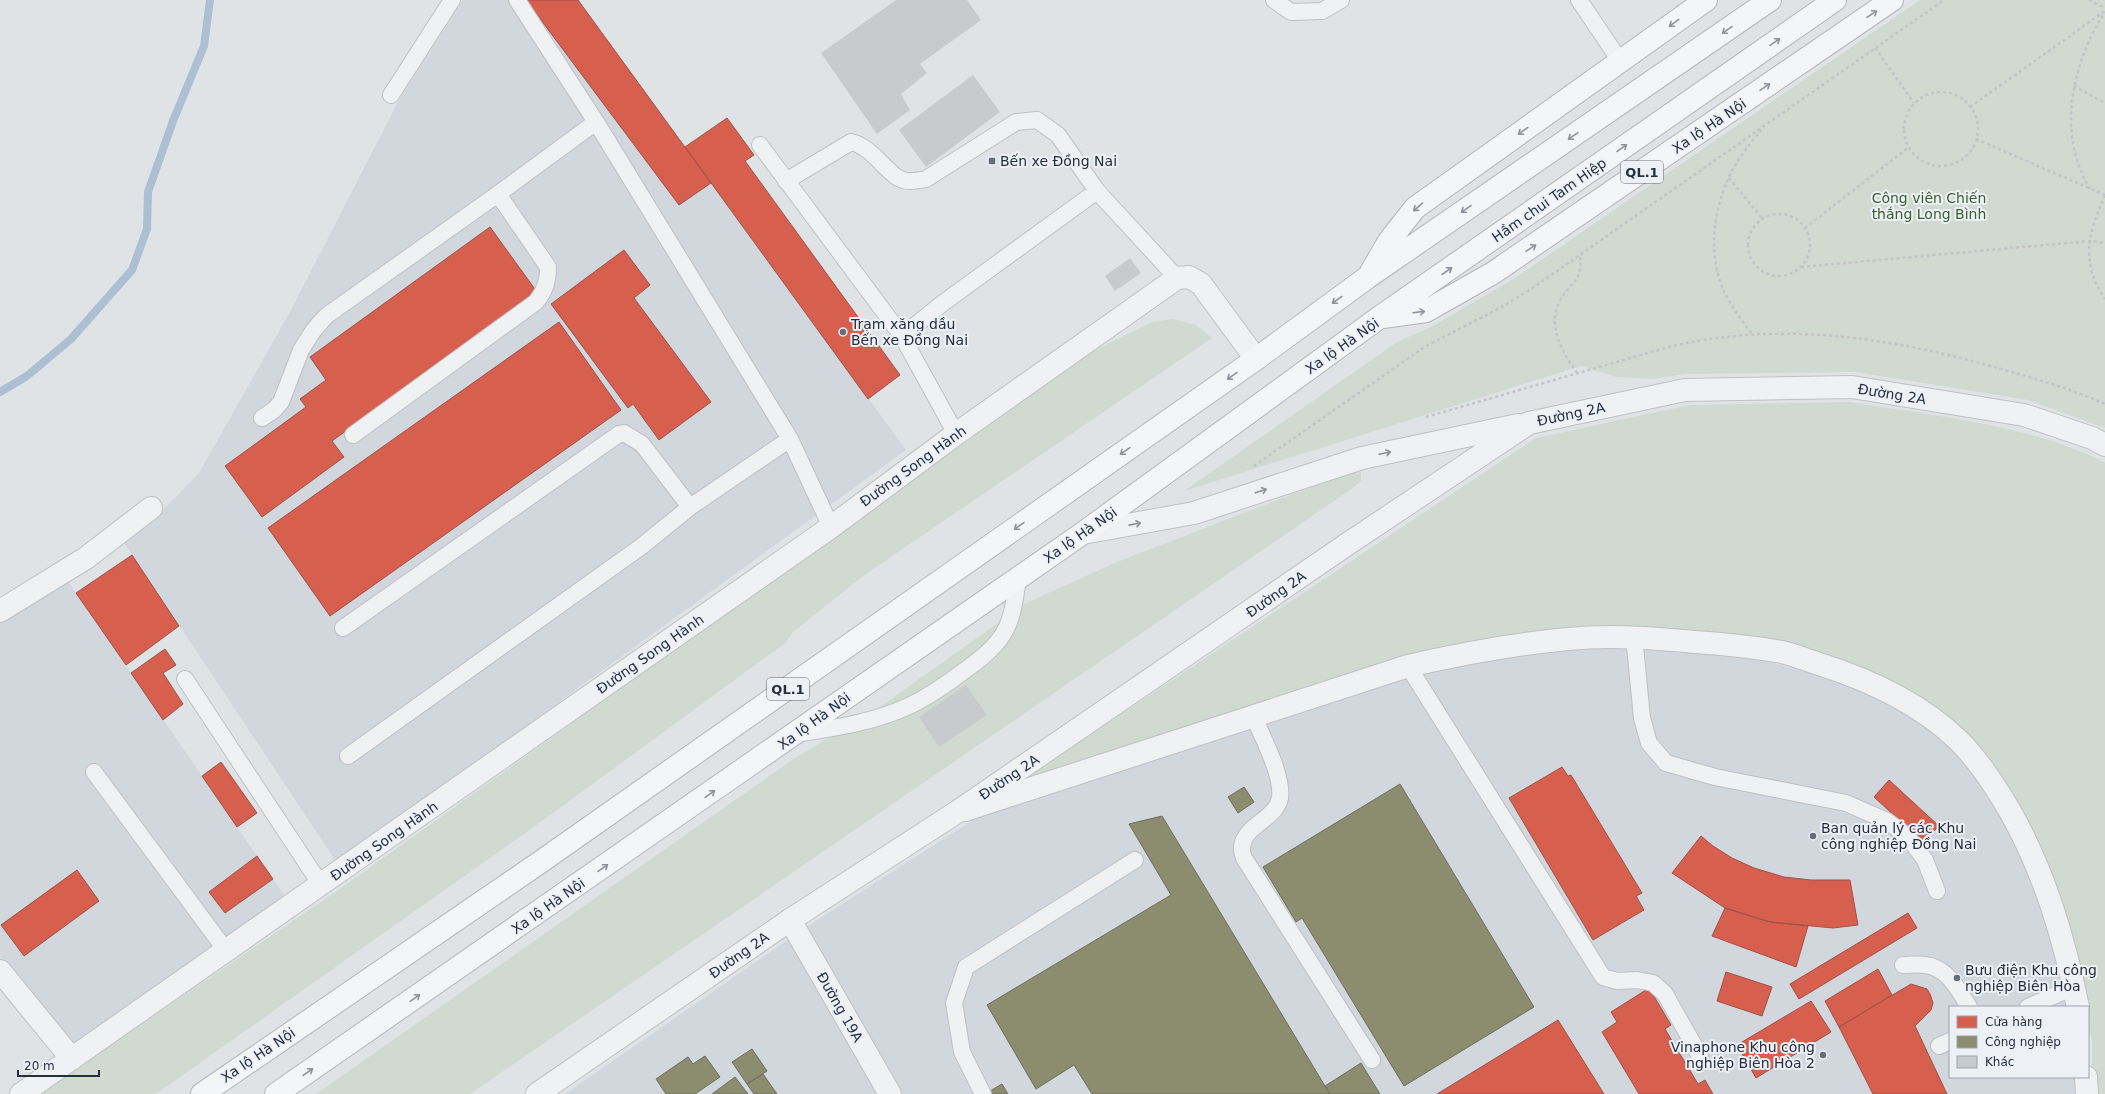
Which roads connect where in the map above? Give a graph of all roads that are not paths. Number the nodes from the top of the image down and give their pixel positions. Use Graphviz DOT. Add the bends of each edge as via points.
graph roads {
  1 [pos="452,0"];
  2 [pos="517,0"];
  3 [pos="1274,0"];
  4 [pos="1341,0"];
  5 [pos="1579,0"];
  6 [pos="1706,0"];
  7 [pos="1770,0"];
  8 [pos="1835,0"];
  9 [pos="1892,0"];
  10 [pos="1620,61"];
  11 [pos="391,94"];
  12 [pos="596,122"];
  13 [pos="760,145"];
  14 [pos="786,181"];
  15 [pos="1097,191"];
  16 [pos="498,194"];
  17 [pos="1368,277"];
  18 [pos="1177,278"];
  19 [pos="1380,317"];
  20 [pos="902,336"];
  21 [pos="1256,359"];
  22 [pos="262,418"];
  23 [pos="1529,423"];
  24 [pos="956,434"];
  25 [pos="353,435"];
  26 [pos="790,439"];
  27 [pos="2105,445"];
  28 [pos="690,507"];
  29 [pos="151,508"];
  30 [pos="831,527"];
  31 [pos="1083,534"];
  32 [pos="1018,579"];
  33 [pos="0,611"];
  34 [pos="343,628"];
  35 [pos="1634,636"];
  36 [pos="1408,666"];
  37 [pos="185,679"];
  38 [pos="1254,716"];
  39 [pos="796,734"];
  40 [pos="348,756"];
  41 [pos="94,772"];
  42 [pos="957,812"];
  43 [pos="1134,860"];
  44 [pos="321,885"];
  45 [pos="1937,891"];
  46 [pos="790,920"];
  47 [pos="227,952"];
  48 [pos="1903,965"];
  49 [pos="0,971"];
  50 [pos="2076,997"];
  51 [pos="1968,1006"];
  52 [pos="2033,1006"];
  53 [pos="1700,1056"];
  54 [pos="72,1058"];
  55 [pos="1372,1060"];
  56 [pos="2086,1078"];
  57 [pos="21,1094"];
  58 [pos="202,1094"];
  59 [pos="276,1094"];
  60 [pos="537,1094"];
  61 [pos="890,1094"];
  62 [pos="983,1094"];
  63 [pos="2087,1094"];
  1 -- 11 [label="lane"];
  2 -- 12 [label="lane"];
  3 -- 4 [label="lane" via="1292,12 1322,11"];
  5 -- 10 [label="lane"];
  6 -- 10 [label="highway, Xa lộ Hà Nội / QL.1, one-way"];
  7 -- 17 [label="highway, QL.1, one-way"];
  19 -- 8 [label="highway, Hầm chui Tam Hiệp / QL.1, one-way"];
  19 -- 9 [label="highway, Xa lộ Hà Nội / QL.1, one-way" via="1426,311 1493,274"];
  10 -- 17 [label="highway, Xa lộ Hà Nội / QL.1, one-way" via="1415,208 1389,241"];
  12 -- 16 [label="lane"];
  12 -- 26 [label="lane"];
  13 -- 14 [label="lane"];
  14 -- 15 [label="lane" via="851,142 861,144 873,153 891,174 909,182 926,179 1016,122 1037,120 1058,134"];
  14 -- 20 [label="lane"];
  15 -- 18 [label="lane"];
  15 -- 20 [label="lane" via="943,303"];
  16 -- 22 [label="lane" via="326,316 301,350 282,402"];
  16 -- 25 [label="lane" via="548,267 548,279 543,293 536,302"];
  17 -- 21 [label="highway, Xa lộ Hà Nội / QL.1, one-way"];
  18 -- 21 [label="street" via="1189,277 1201,284"];
  18 -- 24 [label="street, Đường Song Hành"];
  19 -- 31 [label="highway, Xa lộ Hà Nội / QL.1"];
  20 -- 24 [label="lane"];
  21 -- 58 [label="highway, Xa lộ Hà Nội / QL.1, one-way" via="539,863"];
  23 -- 27 [label="street, Đường 2A" via="1685,390 1852,387 2024,415 2092,438"];
  31 -- 23 [label="street, one-way" via="1194,513 1362,458"];
  23 -- 42 [label="street, Đường 2A"];
  24 -- 30 [label="street, Đường Song Hành"];
  26 -- 28 [label="lane"];
  26 -- 30 [label="lane"];
  28 -- 34 [label="lane" via="642,444 624,433 619,434"];
  28 -- 40 [label="lane" via="642,546"];
  29 -- 33 [label="street" via="86,558"];
  30 -- 44 [label="street, Đường Song Hành"];
  31 -- 32 [label="highway, Xa lộ Hà Nội / QL.1"];
  32 -- 39 [label="highway, Xa lộ Hà Nội / QL.1"];
  32 -- 39 [label="lane" via="1012,614 998,642 956,677 913,704 896,711 834,728"];
  35 -- 36 [label="street" via="1568,639 1522,645"];
  35 -- 45 [label="lane" via="1642,718 1649,743 1666,763 1715,778 1846,803 1887,822 1908,837 1924,860"];
  35 -- 50 [label="street" via="1784,652 1846,672 1897,695 1929,715 1958,740 1982,768 2030,847 2052,901"];
  36 -- 38 [label="street"];
  36 -- 53 [label="lane" via="1603,977 1617,981 1637,980 1653,983 1665,994"];
  37 -- 44 [label="lane"];
  38 -- 42 [label="street"];
  38 -- 55 [label="lane" via="1280,781 1280,800 1272,812 1246,835 1241,847 1244,858"];
  59 -- 39 [label="highway, Xa lộ Hà Nội / QL.1, one-way"];
  41 -- 47 [label="lane"];
  42 -- 46 [label="street, Đường 2A"];
  43 -- 62 [label="lane" via="966,967 954,1003 962,1052"];
  44 -- 47 [label="street, Đường Song Hành"];
  46 -- 60 [label="street, Đường 2A"];
  46 -- 61 [label="street, Đường 19A"];
  47 -- 54 [label="street, Đường Song Hành"];
  48 -- 51 [label="lane" via="1927,965 1944,973 1955,984"];
  49 -- 54 [label="street"];
  50 -- 52 [label="lane"];
  54 -- 57 [label="street, Đường Song Hành"];
  56 -- 63 [label="street"];
}
